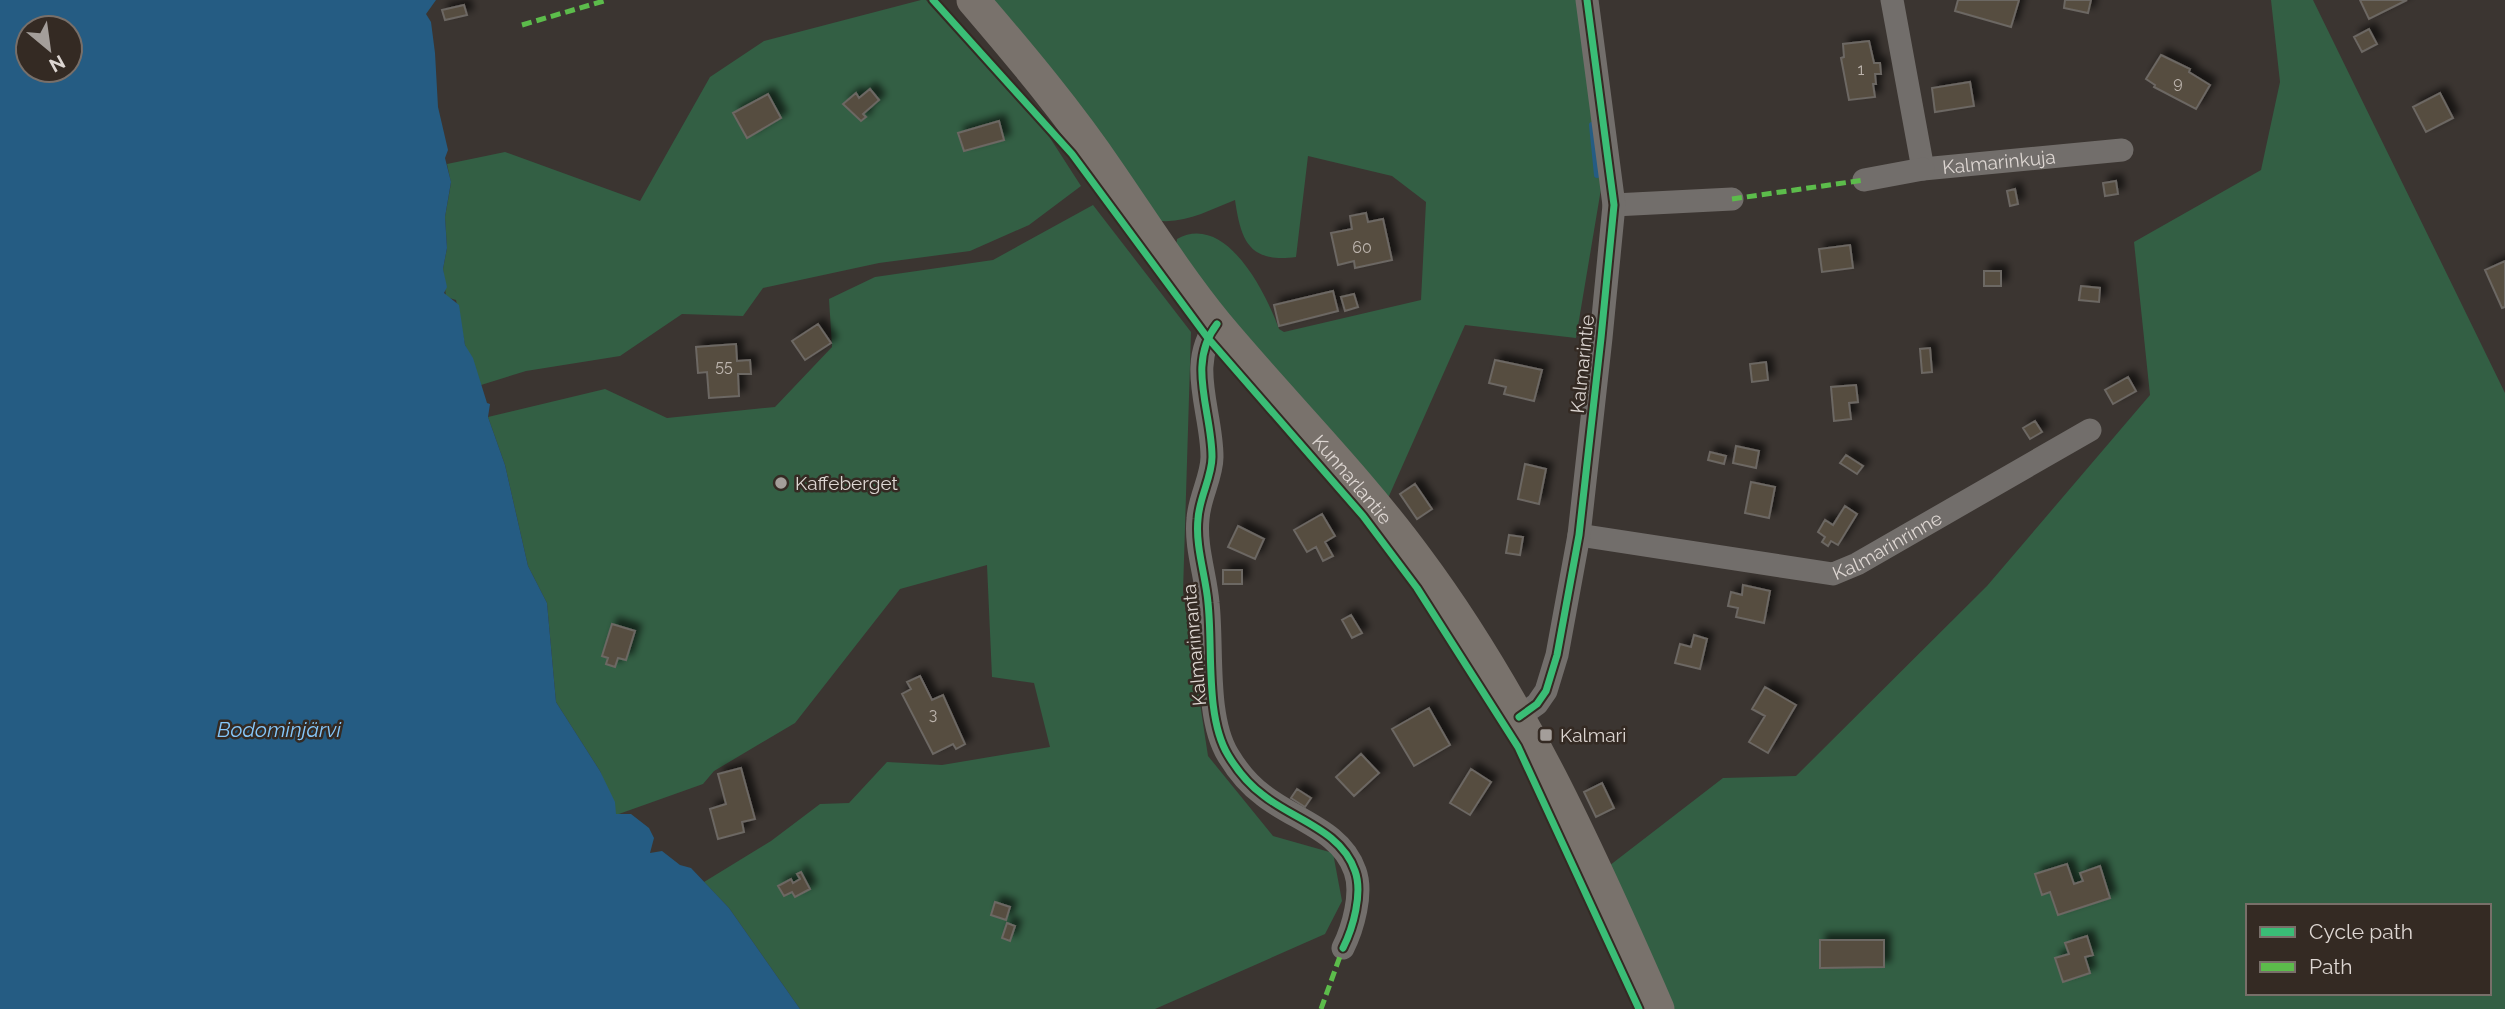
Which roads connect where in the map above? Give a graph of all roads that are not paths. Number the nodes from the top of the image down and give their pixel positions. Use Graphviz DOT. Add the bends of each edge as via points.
graph roads {
  1 [pos="973,0"];
  2 [pos="1587,0"];
  3 [pos="1892,0"];
  4 [pos="2122,150"];
  5 [pos="1923,169"];
  6 [pos="1864,180"];
  7 [pos="1732,199"];
  8 [pos="1614,205"];
  9 [pos="1217,324"];
  10 [pos="2090,430"];
  11 [pos="1579,535"];
  12 [pos="1519,717"];
  13 [pos="1343,948"];
  14 [pos="1657,1009"];
  1 -- 9 [label="main road, Kunnarlantie" via="1074,123"];
  2 -- 8 [label="street, Kalmarintie"];
  3 -- 5 [label="street, Kalmarinkuja"];
  4 -- 5 [label="street, Kalmarinkuja"];
  5 -- 6 [label="street"];
  7 -- 8 [label="street"];
  8 -- 11 [label="street, Kalmarintie"];
  9 -- 12 [label="main road, Kunnarlantie" via="1417,558"];
  9 -- 13 [label="street, Kalmarinranta" via="1200,357 1212,459 1197,520 1209,604 1216,721 1226,752 1242,776 1263,796 1332,838 1347,853 1356,873 1356,895 1351,931"];
  10 -- 11 [label="street, Kalmarinrinne" via="1833,574"];
  11 -- 12 [label="street, Kalmarintie" via="1546,691"];
  12 -- 14 [label="main road, Kunnarlantie" via="1590,859"];
}
